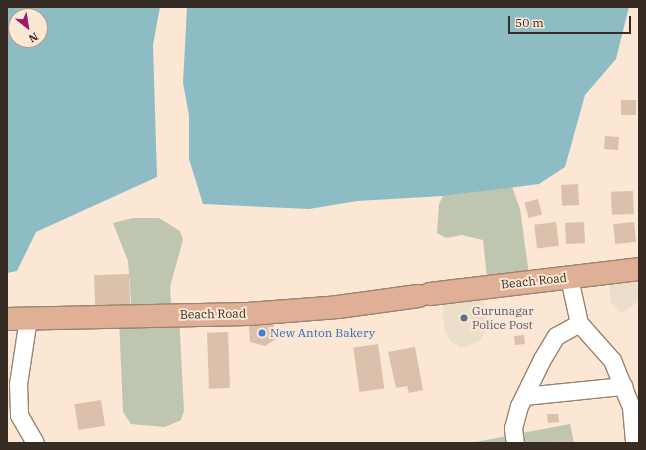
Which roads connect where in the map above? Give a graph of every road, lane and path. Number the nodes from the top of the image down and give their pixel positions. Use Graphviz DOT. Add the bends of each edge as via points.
graph roads {
  1 [pos="639,269"];
  2 [pos="569,278"];
  3 [pos="18,319"];
  4 [pos="580,324"];
  5 [pos="623,386"];
  6 [pos="524,396"];
  7 [pos="35,443"];
  8 [pos="515,443"];
  9 [pos="634,443"];
  1 -- 2 [label="main road, Beach Road"];
  2 -- 3 [label="main road, Beach Road" via="338,307 248,314"];
  2 -- 4 [label="street"];
  3 -- 7 [label="street" via="19,415"];
  4 -- 5 [label="street" via="612,360"];
  4 -- 6 [label="street" via="556,336"];
  5 -- 6 [label="street"];
  5 -- 9 [label="street" via="631,407"];
  6 -- 8 [label="street" via="513,428"];
}
